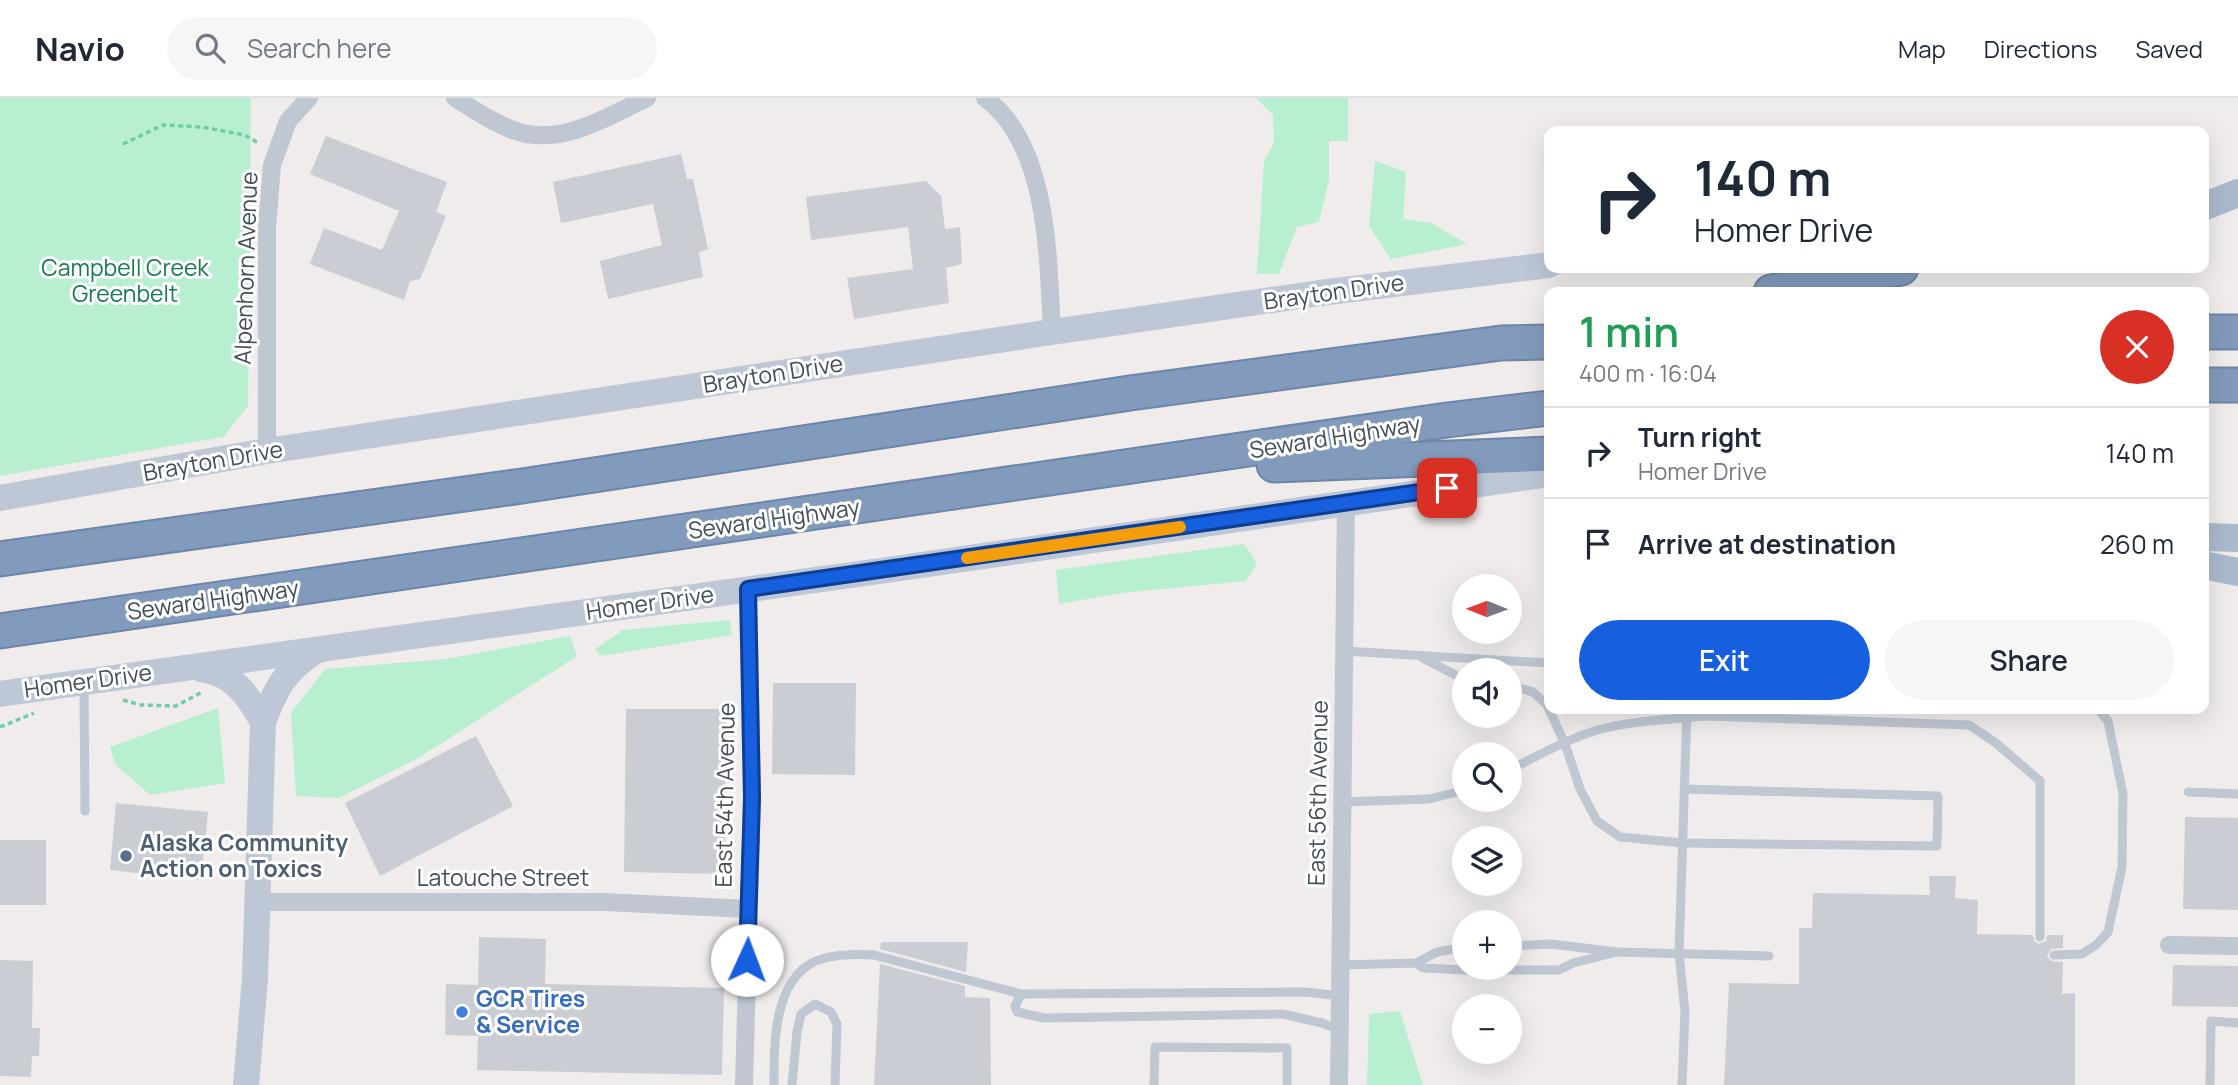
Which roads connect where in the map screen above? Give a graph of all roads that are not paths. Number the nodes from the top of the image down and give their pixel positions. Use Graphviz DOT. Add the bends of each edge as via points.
graph roads {
  1 [pos="309,98"];
  2 [pos="455,98"];
  3 [pos="647,98"];
  4 [pos="985,98"];
  5 [pos="2238,194"];
  6 [pos="2209,205"];
  7 [pos="1544,266"];
  8 [pos="1874,273"];
  9 [pos="1798,287"];
  10 [pos="1052,332"];
  11 [pos="2209,332"];
  12 [pos="2238,332"];
  13 [pos="1544,335"];
  14 [pos="1544,342"];
  15 [pos="1501,343"];
  16 [pos="2209,385"];
  17 [pos="2238,385"];
  18 [pos="1544,409"];
  19 [pos="267,451"];
  20 [pos="1544,454"];
  21 [pos="1110,471"];
  22 [pos="1544,475"];
  23 [pos="0,498"];
  24 [pos="1346,502"];
  25 [pos="2209,537"];
  26 [pos="2238,538"];
  27 [pos="0,559"];
  28 [pos="2209,566"];
  29 [pos="2238,572"];
  30 [pos="748,589"];
  31 [pos="0,631"];
  32 [pos="317,650"];
  33 [pos="1345,651"];
  34 [pos="1418,656"];
  35 [pos="1544,663"];
  36 [pos="192,667"];
  37 [pos="1452,673"];
  38 [pos="84,682"];
  39 [pos="1522,689"];
  40 [pos="0,694"];
  41 [pos="1544,702"];
  42 [pos="1551,714"];
  43 [pos="1682,714"];
  44 [pos="1687,714"];
  45 [pos="1693,714"];
  46 [pos="1851,714"];
  47 [pos="2102,714"];
  48 [pos="1850,720"];
  49 [pos="263,722"];
  50 [pos="1565,744"];
  51 [pos="1522,764"];
  52 [pos="1685,789"];
  53 [pos="2188,792"];
  54 [pos="1452,793"];
  55 [pos="2238,794"];
  56 [pos="1343,802"];
  57 [pos="85,811"];
  58 [pos="1682,843"];
  59 [pos="257,902"];
  60 [pos="748,909"];
  61 [pos="2040,937"];
  62 [pos="1522,945"];
  63 [pos="2169,945"];
  64 [pos="2238,946"];
  65 [pos="1452,949"];
  66 [pos="1617,952"];
  67 [pos="1679,953"];
  68 [pos="1769,956"];
  69 [pos="2054,956"];
  70 [pos="1416,963"];
  71 [pos="1341,965"];
  72 [pos="1020,994"];
  73 [pos="1340,996"];
  74 [pos="2238,1023"];
  75 [pos="1340,1030"];
  76 [pos="247,1085"];
  77 [pos="744,1085"];
  78 [pos="774,1085"];
  79 [pos="792,1085"];
  80 [pos="835,1085"];
  81 [pos="1154,1085"];
  82 [pos="1287,1085"];
  83 [pos="1339,1085"];
  84 [pos="1682,1085"];
  85 [pos="2210,1085"];
  1 -- 19 [label="street, Alpenhorn Avenue" via="288,121 272,165 267,227"];
  2 -- 3 [label="street" via="515,131 540,135 591,125"];
  4 -- 10 [label="street" via="1016,130 1028,153 1047,254"];
  5 -- 6 [label="main road"];
  7 -- 10 [label="main road, Brayton Drive"];
  8 -- 9 [label="highway"];
  10 -- 19 [label="main road, Brayton Drive"];
  11 -- 12 [label="highway"];
  13 -- 15 [label="highway"];
  14 -- 15 [label="highway"];
  15 -- 27 [label="highway"];
  16 -- 17 [label="highway"];
  18 -- 21 [label="highway, Seward Highway"];
  19 -- 23 [label="main road, Brayton Drive"];
  20 -- 21 [label="highway"];
  21 -- 31 [label="highway, Seward Highway"];
  22 -- 24 [label="main road, Homer Drive"];
  24 -- 30 [label="main road, Homer Drive"];
  24 -- 33 [label="street, East 56th Avenue"];
  25 -- 26 [label="main road"];
  28 -- 29 [label="main road"];
  30 -- 32 [label="main road, Homer Drive"];
  30 -- 60 [label="street, East 54th Avenue" via="752,798"];
  32 -- 36 [label="main road, Homer Drive"];
  32 -- 49 [label="main road" via="289,670 275,690"];
  33 -- 34 [label="lane"];
  33 -- 56 [label="street, East 56th Avenue"];
  34 -- 35 [label="lane"];
  34 -- 37 [label="lane"];
  36 -- 38 [label="main road, Homer Drive"];
  36 -- 49 [label="main road" via="215,671 233,681"];
  38 -- 40 [label="main road, Homer Drive"];
  38 -- 57 [label="lane"];
  39 -- 41 [label="lane"];
  42 -- 50 [label="lane"];
  43 -- 50 [label="lane" via="1600,730"];
  44 -- 52 [label="lane"];
  45 -- 48 [label="lane"];
  46 -- 48 [label="lane"];
  47 -- 69 [label="lane" via="2108,721 2123,794 2122,867 2108,932 2082,954"];
  48 -- 61 [label="lane" via="1969,725 2040,781"];
  49 -- 59 [label="main road"];
  50 -- 51 [label="lane"];
  50 -- 58 [label="lane" via="1580,789 1598,821 1620,837"];
  52 -- 58 [label="lane"];
  52 -- 58 [label="lane" via="1938,796 1937,846"];
  53 -- 55 [label="lane"];
  54 -- 56 [label="lane" via="1429,799"];
  56 -- 71 [label="street, East 56th Avenue"];
  58 -- 67 [label="lane"];
  59 -- 60 [label="street, Latouche Street" via="605,902"];
  59 -- 76 [label="main road"];
  60 -- 77 [label="street, East 54th Avenue"];
  62 -- 66 [label="lane"];
  63 -- 64 [label="street"];
  65 -- 70 [label="lane"];
  66 -- 67 [label="lane"];
  66 -- 70 [label="lane" via="1559,971 1423,968"];
  67 -- 68 [label="lane"];
  67 -- 84 [label="lane" via="1685,1012"];
  70 -- 71 [label="lane"];
  71 -- 73 [label="street, East 56th Avenue"];
  72 -- 73 [label="lane" via="1306,992"];
  72 -- 75 [label="lane" via="1017,1012 1030,1016 1283,1014"];
  72 -- 78 [label="lane" via="874,955 823,958 799,972 784,994"];
  73 -- 75 [label="street, East 56th Avenue"];
  74 -- 85 [label="lane" via="2211,1021"];
  75 -- 83 [label="street, East 56th Avenue"];
  79 -- 80 [label="lane" via="801,1014 815,1004 831,1012 837,1024"];
  81 -- 82 [label="lane" via="1155,1047 1287,1048"];
}
